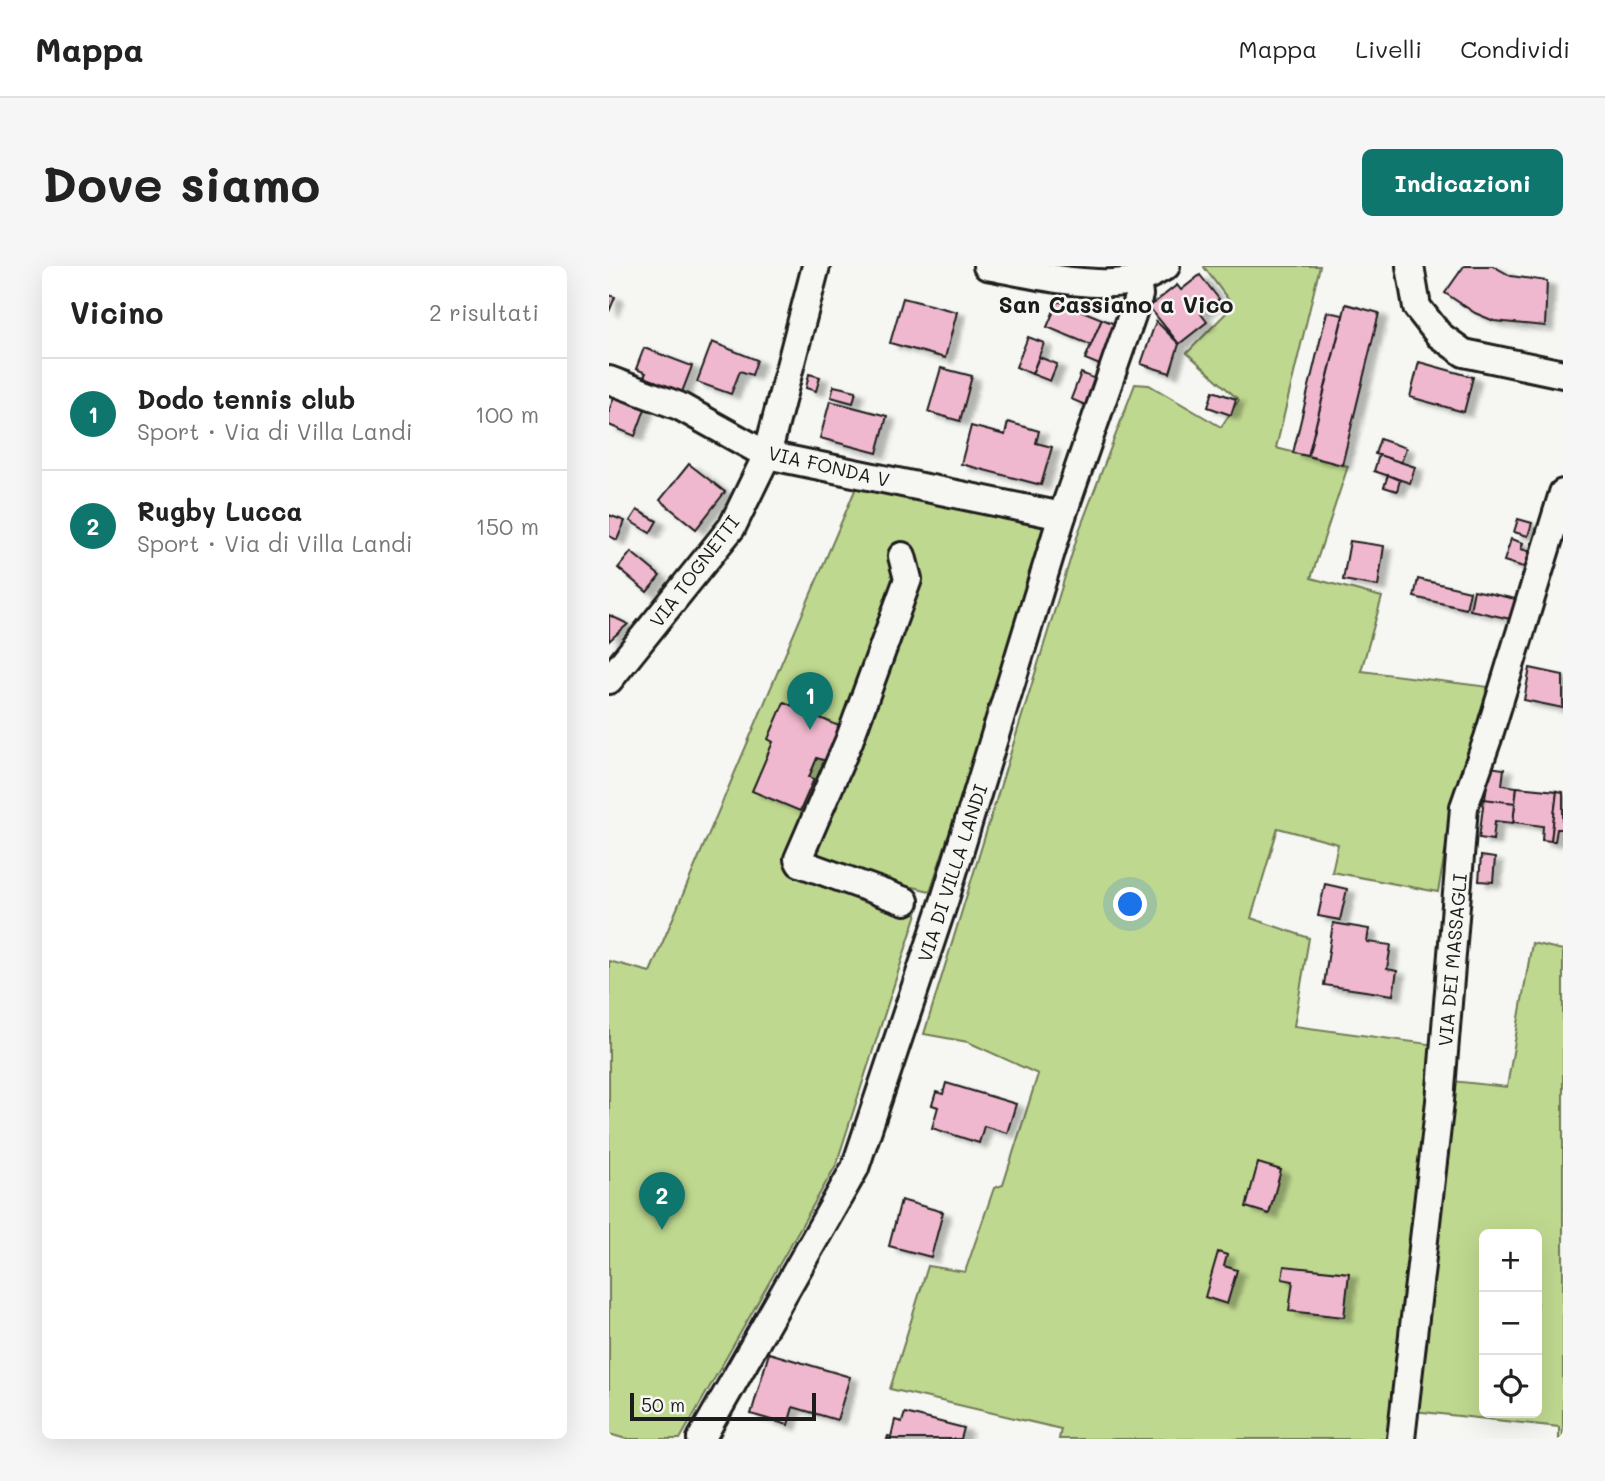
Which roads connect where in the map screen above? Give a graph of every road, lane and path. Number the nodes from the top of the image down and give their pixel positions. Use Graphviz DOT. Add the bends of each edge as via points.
graph roads {
  1 [pos="816,266"];
  2 [pos="990,266"];
  3 [pos="1166,266"];
  4 [pos="1410,266"];
  5 [pos="1137,280"];
  6 [pos="1563,374"];
  7 [pos="609,380"];
  8 [pos="767,455"];
  9 [pos="1563,493"];
  10 [pos="1062,516"];
  11 [pos="902,556"];
  12 [pos="609,680"];
  13 [pos="905,901"];
  14 [pos="701,1439"];
  15 [pos="1401,1439"];
  1 -- 8 [label="street, VIA TOGNETTI"];
  2 -- 5 [label="street" via="1068,280"];
  3 -- 5 [label="street"];
  4 -- 6 [label="street" via="1417,307 1439,335 1464,353"];
  5 -- 10 [label="street, VIA DI VILLA LANDI" via="1139,295"];
  7 -- 8 [label="street, VIA FONDA V" via="680,406"];
  8 -- 10 [label="street, VIA FONDA V"];
  8 -- 12 [label="street, VIA TOGNETTI" via="732,527"];
  9 -- 15 [label="street, VIA DEI MASSAGLI" via="1464,807 1440,1101"];
  10 -- 14 [label="street, VIA DI VILLA LANDI" via="945,899 855,1168"];
  11 -- 13 [label="street" via="908,579 849,741 798,859"];
}
